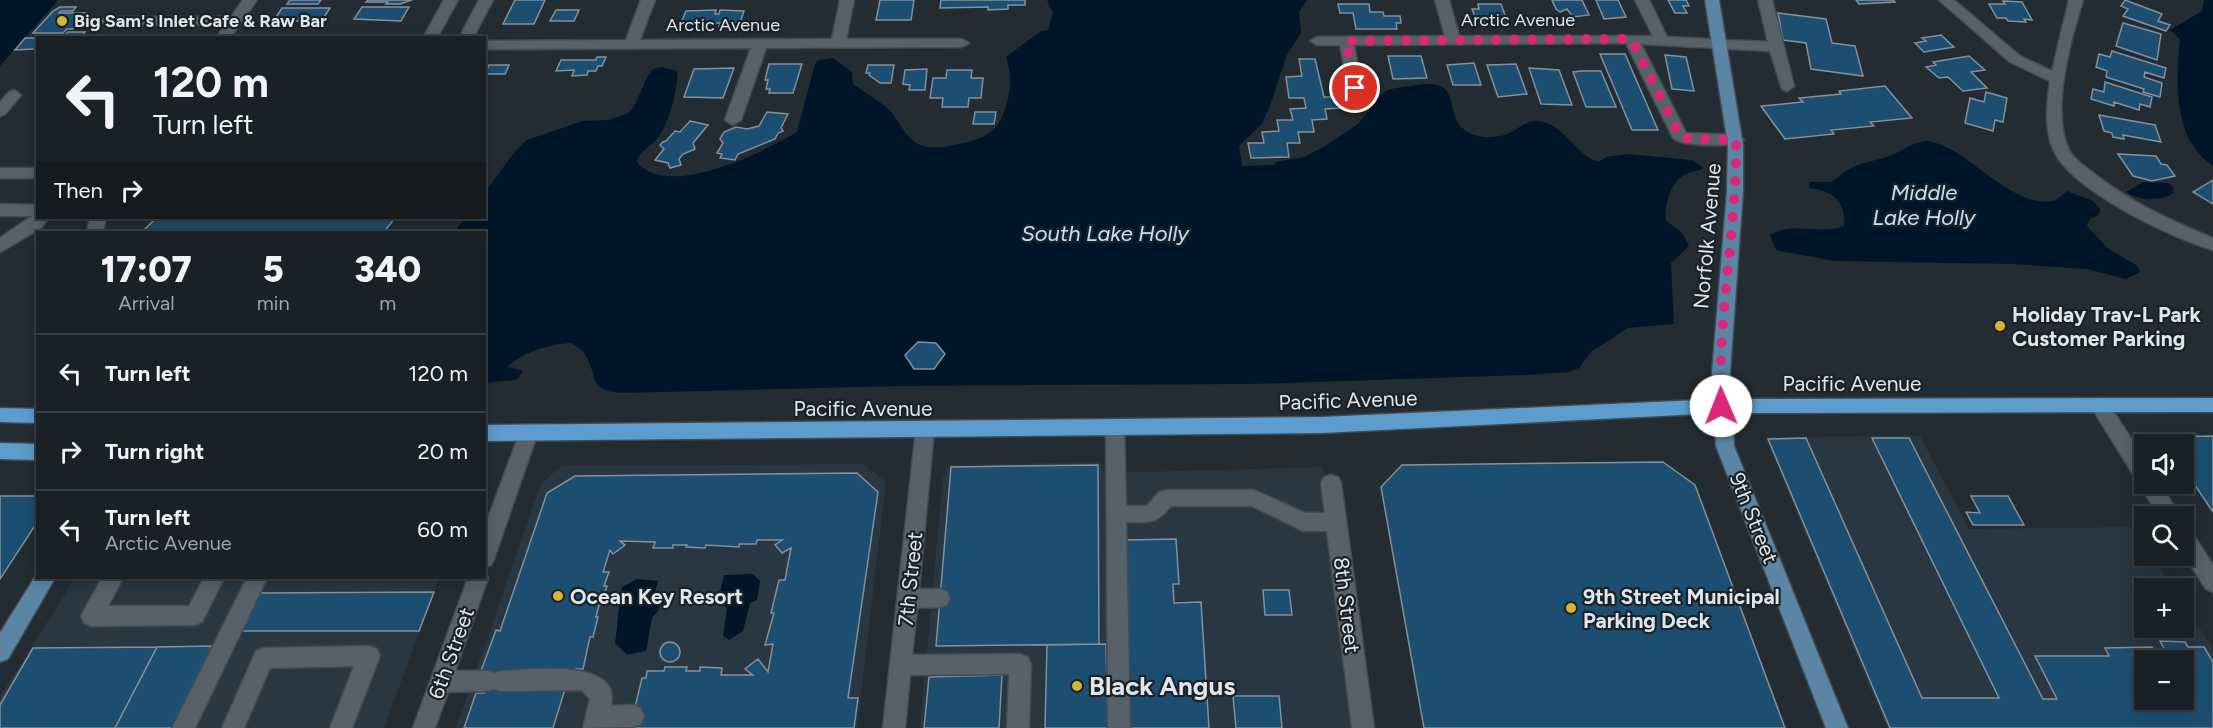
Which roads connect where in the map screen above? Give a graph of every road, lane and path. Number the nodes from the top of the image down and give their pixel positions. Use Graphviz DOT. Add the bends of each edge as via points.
graph roads {
  1 [pos="250,0"];
  2 [pos="451,0"];
  3 [pos="486,0"];
  4 [pos="648,0"];
  5 [pos="847,0"];
  6 [pos="1442,0"];
  7 [pos="1642,0"];
  8 [pos="1712,0"];
  9 [pos="1765,0"];
  10 [pos="1946,0"];
  11 [pos="2076,0"];
  12 [pos="107,21"];
  13 [pos="235,21"];
  14 [pos="224,36"];
  15 [pos="431,36"];
  16 [pos="467,36"];
  17 [pos="1631,39"];
  18 [pos="1453,40"];
  19 [pos="1662,40"];
  20 [pos="1317,41"];
  21 [pos="1346,41"];
  22 [pos="962,43"];
  23 [pos="760,44"];
  24 [pos="838,44"];
  25 [pos="1719,44"];
  26 [pos="486,45"];
  27 [pos="631,45"];
  28 [pos="1776,47"];
  29 [pos="2057,79"];
  30 [pos="1786,86"];
  31 [pos="1355,88"];
  32 [pos="14,95"];
  33 [pos="0,111"];
  34 [pos="733,120"];
  35 [pos="1736,140"];
  36 [pos="0,173"];
  37 [pos="36,173"];
  38 [pos="0,210"];
  39 [pos="36,210"];
  40 [pos="39,219"];
  41 [pos="2213,244"];
  42 [pos="0,246"];
  43 [pos="2099,405"];
  44 [pos="2213,405"];
  45 [pos="1721,406"];
  46 [pos="0,415"];
  47 [pos="36,416"];
  48 [pos="1115,428"];
  49 [pos="925,430"];
  50 [pos="529,432"];
  51 [pos="486,433"];
  52 [pos="0,451"];
  53 [pos="36,452"];
  54 [pos="2134,459"];
  55 [pos="1331,483"];
  56 [pos="1116,514"];
  57 [pos="1336,522"];
  58 [pos="486,553"];
  59 [pos="2194,553"];
  60 [pos="44,579"];
  61 [pos="112,579"];
  62 [pos="213,579"];
  63 [pos="257,579"];
  64 [pos="478,579"];
  65 [pos="2213,583"];
  66 [pos="908,598"];
  67 [pos="940,598"];
  68 [pos="2,645"];
  69 [pos="901,665"];
  70 [pos="441,682"];
  71 [pos="633,716"];
  72 [pos="596,723"];
  73 [pos="183,728"];
  74 [pos="232,728"];
  75 [pos="341,728"];
  76 [pos="424,728"];
  77 [pos="894,728"];
  78 [pos="1018,728"];
  79 [pos="1119,728"];
  80 [pos="1363,728"];
  81 [pos="1837,728"];
  1 -- 13 [label="street"];
  2 -- 15 [label="street"];
  3 -- 16 [label="street"];
  4 -- 27 [label="street"];
  5 -- 24 [label="street"];
  6 -- 18 [label="street"];
  7 -- 19 [label="street"];
  8 -- 25 [label="main road, Norfolk Avenue"];
  9 -- 28 [label="street"];
  10 -- 29 [label="street" via="2015,59"];
  11 -- 29 [label="street"];
  12 -- 13 [label="street"];
  13 -- 14 [label="street"];
  17 -- 18 [label="street, Arctic Avenue"];
  17 -- 19 [label="street, Arctic Avenue"];
  17 -- 35 [label="street" via="1681,138"];
  18 -- 21 [label="street, Arctic Avenue"];
  19 -- 25 [label="street, Arctic Avenue"];
  20 -- 21 [label="street, Arctic Avenue"];
  21 -- 31 [label="street"];
  22 -- 24 [label="street, Arctic Avenue"];
  23 -- 24 [label="street, Arctic Avenue"];
  23 -- 27 [label="street, Arctic Avenue"];
  23 -- 34 [label="street"];
  25 -- 28 [label="street, Arctic Avenue"];
  25 -- 35 [label="main road, Norfolk Avenue"];
  26 -- 27 [label="street, Arctic Avenue"];
  28 -- 30 [label="street"];
  29 -- 41 [label="street" via="2055,123 2060,148 2068,161 2123,205"];
  32 -- 33 [label="street"];
  35 -- 45 [label="main road, Norfolk Avenue" via="1736,186 1723,311"];
  36 -- 37 [label="street"];
  38 -- 39 [label="street"];
  40 -- 42 [label="street"];
  43 -- 44 [label="highway, Pacific Avenue"];
  43 -- 45 [label="highway, Pacific Avenue"];
  43 -- 54 [label="street"];
  45 -- 48 [label="highway, Pacific Avenue" via="1322,425"];
  45 -- 81 [label="main road, 9th Street" via="1725,446"];
  46 -- 47 [label="highway"];
  48 -- 49 [label="highway, Pacific Avenue"];
  48 -- 56 [label="street"];
  49 -- 50 [label="highway, Pacific Avenue"];
  49 -- 66 [label="street, 7th Street"];
  50 -- 51 [label="highway, Pacific Avenue"];
  50 -- 58 [label="street"];
  52 -- 53 [label="highway"];
  55 -- 57 [label="street, 8th Street"];
  56 -- 57 [label="street" via="1152,514 1166,498 1254,498 1304,522"];
  56 -- 79 [label="street"];
  57 -- 80 [label="street, 8th Street"];
  59 -- 65 [label="street"];
  60 -- 68 [label="main road"];
  61 -- 62 [label="street" via="91,616 195,615"];
  63 -- 73 [label="street"];
  64 -- 70 [label="street, 6th Street"];
  66 -- 67 [label="street"];
  66 -- 69 [label="street, 7th Street"];
  69 -- 77 [label="street, 7th Street"];
  69 -- 78 [label="street" via="1020,664"];
  70 -- 72 [label="street" via="537,676 583,680 592,684 602,697"];
  70 -- 76 [label="street, 6th Street"];
  71 -- 72 [label="street"];
  74 -- 75 [label="street" via="264,658 369,656"];
}
